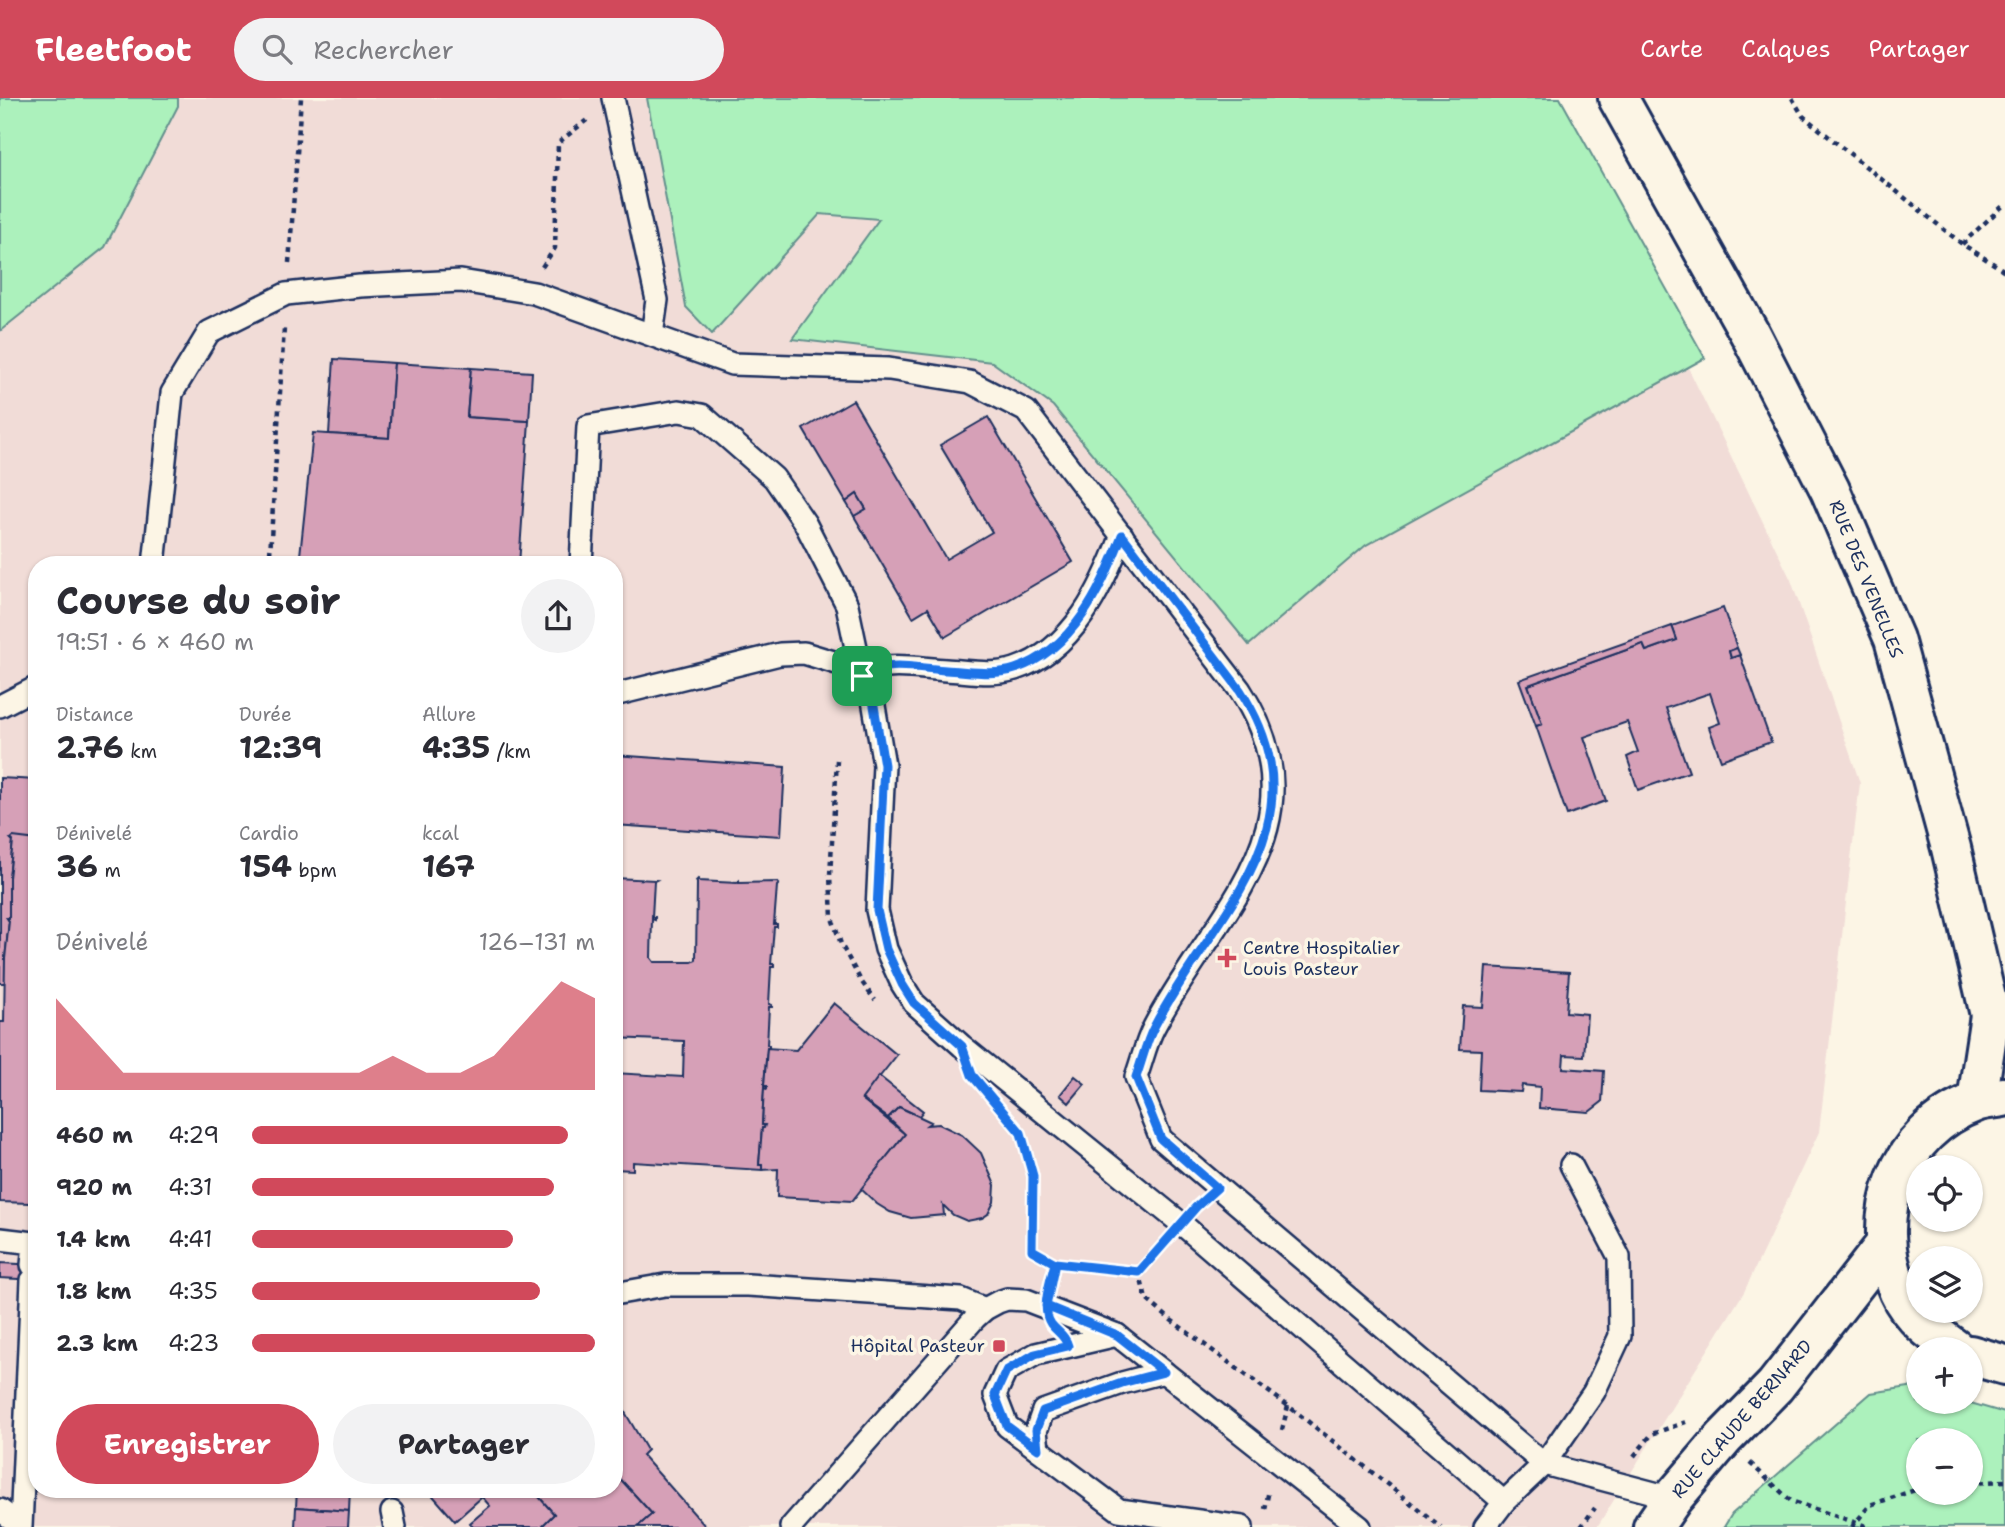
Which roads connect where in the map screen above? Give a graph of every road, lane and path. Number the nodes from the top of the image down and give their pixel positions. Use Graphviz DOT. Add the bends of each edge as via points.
graph roads {
  1 [pos="1618,98"];
  2 [pos="1793,98"];
  3 [pos="614,99"];
  4 [pos="2005,204"];
  5 [pos="1962,244"];
  6 [pos="2005,271"];
  7 [pos="534,293"];
  8 [pos="652,335"];
  9 [pos="1122,535"];
  10 [pos="154,556"];
  11 [pos="581,556"];
  12 [pos="862,676"];
  13 [pos="28,692"];
  14 [pos="623,693"];
  15 [pos="0,706"];
  16 [pos="1991,1099"];
  17 [pos="1013,1124"];
  18 [pos="1571,1165"];
  19 [pos="1183,1225"];
  20 [pos="0,1239"];
  21 [pos="28,1242"];
  22 [pos="1885,1245"];
  23 [pos="1055,1263"];
  24 [pos="1139,1272"];
  25 [pos="623,1292"];
  26 [pos="1046,1306"];
  27 [pos="985,1309"];
  28 [pos="1117,1335"];
  29 [pos="1939,1337"];
  30 [pos="28,1345"];
  31 [pos="1983,1358"];
  32 [pos="2005,1365"];
  33 [pos="1164,1372"];
  34 [pos="1038,1449"];
  35 [pos="1544,1464"];
  36 [pos="2005,1481"];
  37 [pos="1983,1482"];
  38 [pos="1906,1493"];
  39 [pos="1504,1502"];
  40 [pos="0,1510"];
  41 [pos="1663,1512"];
  42 [pos="18,1526"];
  43 [pos="791,1527"];
  44 [pos="1242,1527"];
  45 [pos="1360,1527"];
  46 [pos="1441,1527"];
  47 [pos="1485,1527"];
  48 [pos="1852,1527"];
  1 -- 16 [label="street, RUE DES VENELLES" via="1750,334 1830,490 1894,639 1951,848 1990,1015"];
  2 -- 5 [label="path" via="1803,116"];
  3 -- 7 [label="path" via="558,143 555,248 543,264"];
  3 -- 8 [label="lane" via="657,300"];
  4 -- 5 [label="path"];
  5 -- 6 [label="path"];
  7 -- 8 [label="lane"];
  7 -- 10 [label="lane" via="461,281 286,294 209,331 172,393"];
  8 -- 9 [label="lane" via="732,364 889,369 970,382 1026,411"];
  9 -- 12 [label="lane" via="1107,576 1073,627 1040,659 993,673 884,666"];
  9 -- 35 [label="lane" via="1252,708 1273,772 1272,805 1251,872 1153,1028 1136,1077 1161,1139"];
  11 -- 12 [label="lane" via="588,426 679,411 702,415 774,478 805,523 847,605"];
  12 -- 14 [label="lane" via="827,659 804,653 780,654"];
  12 -- 19 [label="lane" via="873,700 884,765 877,910 886,949 902,984 914,1003 942,1029"];
  13 -- 15 [label="lane"];
  16 -- 22 [label="street" via="1939,1122 1908,1153 1889,1195"];
  17 -- 23 [label="path" via="1021,1133 1033,1176 1032,1250"];
  18 -- 35 [label="lane" via="1619,1257 1620,1336 1594,1392"];
  19 -- 24 [label="path"];
  19 -- 39 [label="lane"];
  20 -- 21 [label="lane"];
  22 -- 29 [label="street" via="1900,1294"];
  22 -- 41 [label="street, RUE CLAUDE BERNARD" via="1775,1386 1724,1438"];
  23 -- 24 [label="path"];
  23 -- 26 [label="path"];
  24 -- 46 [label="path" via="1146,1299"];
  25 -- 27 [label="lane" via="665,1285 748,1285 961,1299"];
  26 -- 27 [label="lane" via="1007,1299"];
  26 -- 28 [label="lane"];
  27 -- 43 [label="lane"];
  28 -- 33 [label="lane"];
  28 -- 34 [label="lane" via="1035,1354 1006,1371 995,1395 1007,1426"];
  30 -- 42 [label="lane"];
  31 -- 32 [label="street"];
  33 -- 34 [label="lane" via="1043,1411 1036,1430"];
  33 -- 45 [label="lane"];
  34 -- 44 [label="lane" via="1119,1510"];
  35 -- 39 [label="lane"];
  35 -- 41 [label="lane"];
  36 -- 37 [label="path"];
  38 -- 48 [label="path" via="1870,1505"];
  39 -- 47 [label="lane"];
  40 -- 42 [label="lane"];
}
